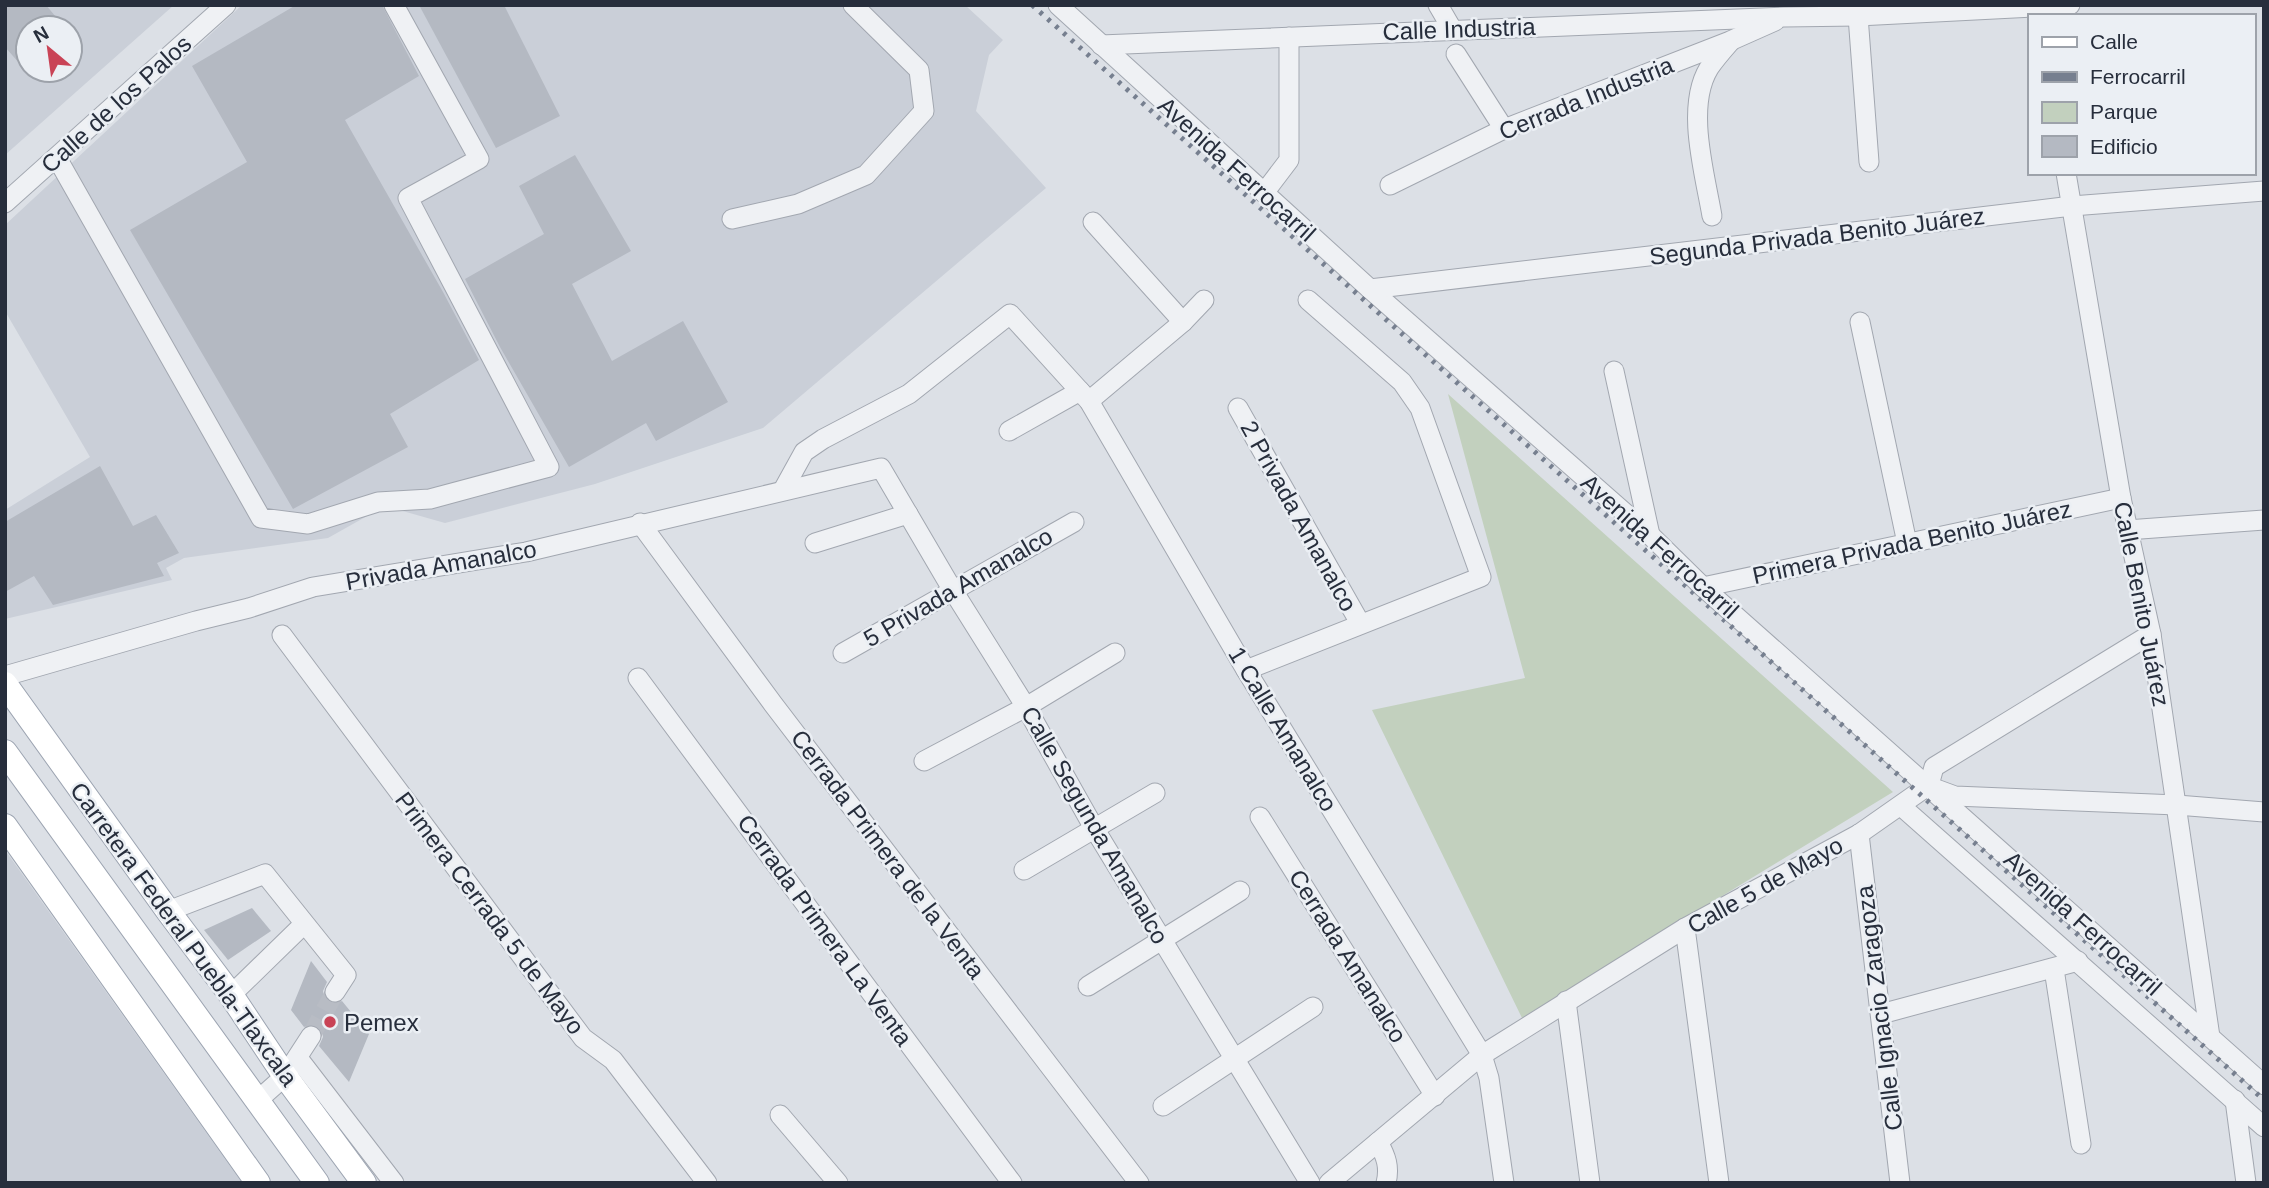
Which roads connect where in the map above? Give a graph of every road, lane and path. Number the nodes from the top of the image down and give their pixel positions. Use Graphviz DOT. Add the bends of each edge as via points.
graph roads {
  1 [pos="226,5"];
  2 [pos="394,5"];
  3 [pos="853,5"];
  4 [pos="1058,5"];
  5 [pos="1438,5"];
  6 [pos="2070,5"];
  7 [pos="2038,9"];
  8 [pos="1859,11"];
  9 [pos="1784,17"];
  10 [pos="1452,29"];
  11 [pos="1289,37"];
  12 [pos="1730,41"];
  13 [pos="1101,45"];
  14 [pos="1456,54"];
  15 [pos="1504,129"];
  16 [pos="57,158"];
  17 [pos="1869,162"];
  18 [pos="2066,175"];
  19 [pos="1390,185"];
  20 [pos="2264,191"];
  21 [pos="1264,193"];
  22 [pos="5,203"];
  23 [pos="2072,206"];
  24 [pos="1712,216"];
  25 [pos="732,219"];
  26 [pos="1093,222"];
  27 [pos="1370,289"];
  28 [pos="1204,300"];
  29 [pos="1308,300"];
  30 [pos="1860,321"];
  31 [pos="1183,322"];
  32 [pos="1614,371"];
  33 [pos="1085,396"];
  34 [pos="1238,408"];
  35 [pos="1009,430"];
  36 [pos="881,468"];
  37 [pos="783,490"];
  38 [pos="2121,498"];
  39 [pos="908,514"];
  40 [pos="2264,520"];
  41 [pos="1074,522"];
  42 [pos="640,523"];
  43 [pos="2127,530"];
  44 [pos="1650,535"];
  45 [pos="815,543"];
  46 [pos="1907,543"];
  47 [pos="1703,587"];
  48 [pos="952,589"];
  49 [pos="1360,623"];
  50 [pos="2151,634"];
  51 [pos="282,635"];
  52 [pos="843,653"];
  53 [pos="1115,653"];
  54 [pos="1246,670"];
  55 [pos="5,676"];
  56 [pos="638,678"];
  57 [pos="5,684"];
  58 [pos="1026,707"];
  59 [pos="5,751"];
  60 [pos="924,761"];
  61 [pos="1929,785"];
  62 [pos="1155,793"];
  63 [pos="2177,805"];
  64 [pos="1901,806"];
  65 [pos="2264,812"];
  66 [pos="1260,817"];
  67 [pos="5,826"];
  68 [pos="1094,828"];
  69 [pos="1858,834"];
  70 [pos="1024,870"];
  71 [pos="1240,891"];
  72 [pos="168,911"];
  73 [pos="304,923"];
  74 [pos="1685,928"];
  75 [pos="1162,940"];
  76 [pos="2078,961"];
  77 [pos="2054,969"];
  78 [pos="1088,986"];
  79 [pos="335,992"];
  80 [pos="231,995"];
  81 [pos="1566,1001"];
  82 [pos="1313,1007"];
  83 [pos="1881,1014"];
  84 [pos="311,1036"];
  85 [pos="2210,1037"];
  86 [pos="1482,1055"];
  87 [pos="1235,1058"];
  88 [pos="292,1067"];
  89 [pos="2264,1085"];
  90 [pos="1435,1096"];
  91 [pos="2235,1100"];
  92 [pos="257,1101"];
  93 [pos="1163,1106"];
  94 [pos="780,1115"];
  95 [pos="2264,1127"];
  96 [pos="1378,1142"];
  97 [pos="2081,1144"];
  98 [pos="258,1183"];
  99 [pos="317,1183"];
  100 [pos="364,1183"];
  101 [pos="394,1183"];
  102 [pos="707,1183"];
  103 [pos="838,1183"];
  104 [pos="1012,1183"];
  105 [pos="1139,1183"];
  106 [pos="1310,1183"];
  107 [pos="1329,1183"];
  108 [pos="1386,1183"];
  109 [pos="1504,1183"];
  110 [pos="1590,1183"];
  111 [pos="1718,1183"];
  112 [pos="1900,1183"];
  113 [pos="2246,1183"];
  1 -- 16 [label="street, Calle de los Palos"];
  2 -- 16 [label="street" via="479,159 408,198 549,467 430,499 378,502 308,524 261,518"];
  3 -- 25 [label="street" via="919,70 924,111 866,175 798,204"];
  4 -- 13 [label="street, Avenida Ferrocarril"];
  5 -- 10 [label="street"];
  6 -- 7 [label="street, Calle Industria"];
  7 -- 8 [label="street, Calle Industria"];
  8 -- 9 [label="street, Calle Industria"];
  8 -- 17 [label="street"];
  9 -- 10 [label="street, Calle Industria"];
  9 -- 12 [label="street, Cerrada Industria"];
  10 -- 11 [label="street, Calle Industria"];
  11 -- 13 [label="street, Calle Industria"];
  11 -- 21 [label="street" via="1289,160"];
  12 -- 15 [label="street, Cerrada Industria"];
  12 -- 24 [label="street" via="1708,69 1700,94 1698,131"];
  13 -- 21 [label="street, Avenida Ferrocarril"];
  14 -- 15 [label="street"];
  15 -- 19 [label="street, Cerrada Industria"];
  16 -- 22 [label="street, Calle de los Palos"];
  18 -- 23 [label="street, Calle Benito Juárez"];
  20 -- 23 [label="street, Segunda Privada Benito Juárez"];
  21 -- 27 [label="street, Avenida Ferrocarril"];
  23 -- 27 [label="street, Segunda Privada Benito Juárez"];
  23 -- 38 [label="street, Calle Benito Juárez"];
  26 -- 31 [label="street"];
  27 -- 44 [label="street, Avenida Ferrocarril"];
  28 -- 31 [label="street"];
  29 -- 49 [label="street" via="1402,382 1420,408 1481,577"];
  30 -- 46 [label="street"];
  31 -- 33 [label="street"];
  32 -- 44 [label="street"];
  33 -- 35 [label="street"];
  33 -- 37 [label="street, 1 Calle Amanalco" via="1010,314 909,394 804,452"];
  33 -- 54 [label="street, 1 Calle Amanalco"];
  34 -- 49 [label="street, 2 Privada Amanalco"];
  36 -- 37 [label="street, Privada Amanalco"];
  36 -- 39 [label="street, Calle Segunda Amanalco"];
  37 -- 42 [label="street, Privada Amanalco"];
  38 -- 43 [label="street, Calle Benito Juárez"];
  38 -- 46 [label="street, Primera Privada Benito Juárez"];
  39 -- 45 [label="street"];
  39 -- 48 [label="street, Calle Segunda Amanalco"];
  40 -- 43 [label="street"];
  41 -- 48 [label="street, 5 Privada Amanalco"];
  42 -- 55 [label="street, Privada Amanalco" via="526,552 313,587"];
  42 -- 105 [label="street, Cerrada Primera de la Venta"];
  43 -- 50 [label="street, Calle Benito Juárez"];
  44 -- 47 [label="street, Avenida Ferrocarril"];
  46 -- 47 [label="street, Primera Privada Benito Juárez"];
  47 -- 61 [label="street, Avenida Ferrocarril"];
  48 -- 52 [label="street, 5 Privada Amanalco"];
  48 -- 58 [label="street, Calle Segunda Amanalco"];
  49 -- 54 [label="street"];
  50 -- 61 [label="street, Calle 5 de Mayo" via="1934,767"];
  50 -- 63 [label="street, Calle Benito Juárez"];
  51 -- 102 [label="street, Primera Cerrada 5 de Mayo" via="583,1038 613,1060"];
  53 -- 58 [label="street"];
  54 -- 86 [label="street, 1 Calle Amanalco"];
  56 -- 104 [label="street, Cerrada Primera La Venta"];
  57 -- 72 [label="main road, Carretera Federal Puebla-Tlaxcala"];
  58 -- 60 [label="street"];
  58 -- 68 [label="street, Calle Segunda Amanalco"];
  59 -- 92 [label="main road, Carretera Federal Puebla-Tlaxcala"];
  61 -- 63 [label="street" via="1955,796"];
  61 -- 64 [label="street, Calle 5 de Mayo"];
  61 -- 85 [label="street, Avenida Ferrocarril"];
  62 -- 68 [label="street"];
  63 -- 65 [label="street"];
  63 -- 85 [label="street, Calle Benito Juárez"];
  64 -- 69 [label="street, Calle 5 de Mayo"];
  64 -- 76 [label="street"];
  66 -- 90 [label="street, Cerrada Amanalco"];
  67 -- 98 [label="main road"];
  68 -- 70 [label="street"];
  68 -- 75 [label="street, Calle Segunda Amanalco"];
  69 -- 74 [label="street, Calle 5 de Mayo"];
  69 -- 83 [label="street, Calle Ignacio Zaragoza"];
  71 -- 75 [label="street"];
  72 -- 73 [label="street" via="265,874"];
  72 -- 80 [label="main road, Carretera Federal Puebla-Tlaxcala"];
  73 -- 79 [label="street" via="346,975"];
  73 -- 80 [label="street"];
  74 -- 81 [label="street, Calle 5 de Mayo"];
  74 -- 111 [label="street"];
  75 -- 78 [label="street"];
  75 -- 87 [label="street, Calle Segunda Amanalco"];
  76 -- 77 [label="street"];
  76 -- 91 [label="street"];
  77 -- 83 [label="street"];
  77 -- 97 [label="street"];
  80 -- 88 [label="main road, Carretera Federal Puebla-Tlaxcala"];
  81 -- 86 [label="street, Calle 5 de Mayo"];
  81 -- 110 [label="street"];
  82 -- 87 [label="street"];
  83 -- 112 [label="street, Calle Ignacio Zaragoza"];
  84 -- 88 [label="street"];
  85 -- 89 [label="street, Avenida Ferrocarril"];
  86 -- 90 [label="street, Calle 5 de Mayo"];
  86 -- 109 [label="street, 1 Calle Amanalco"];
  87 -- 93 [label="street"];
  87 -- 106 [label="street, Calle Segunda Amanalco"];
  88 -- 92 [label="street"];
  88 -- 100 [label="main road, Carretera Federal Puebla-Tlaxcala"];
  88 -- 101 [label="street"];
  90 -- 96 [label="street, Calle 5 de Mayo"];
  91 -- 95 [label="street"];
  91 -- 113 [label="street"];
  92 -- 99 [label="main road, Carretera Federal Puebla-Tlaxcala"];
  94 -- 103 [label="street"];
  96 -- 107 [label="street, Calle 5 de Mayo"];
  96 -- 108 [label="street" via="1386,1156"];
}
